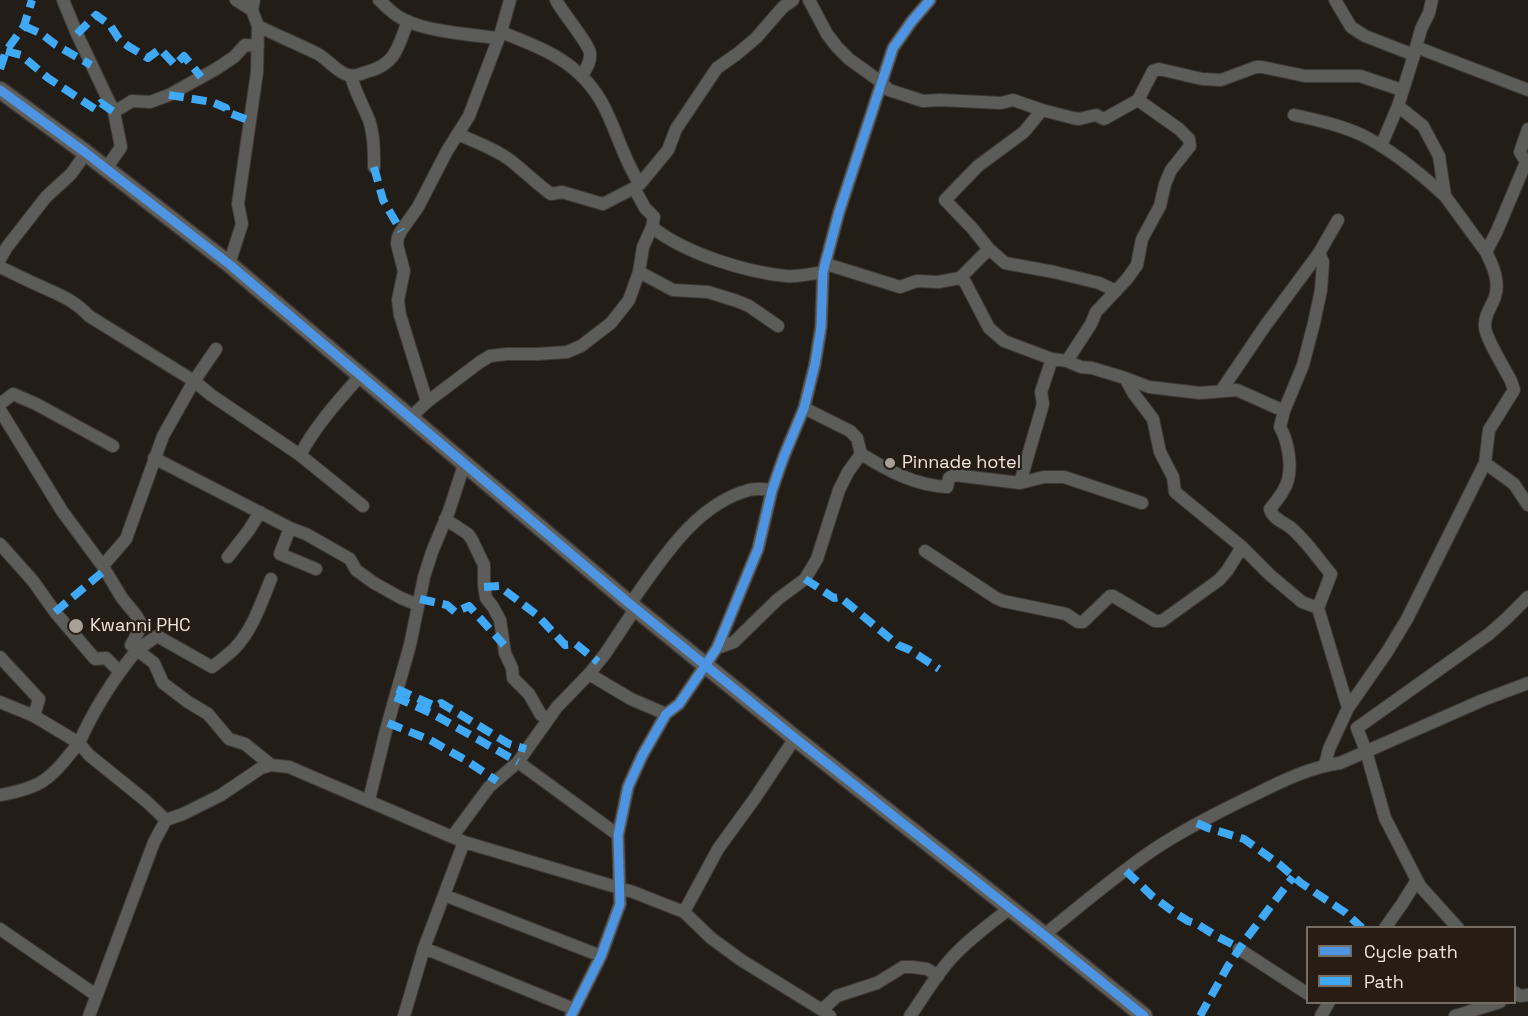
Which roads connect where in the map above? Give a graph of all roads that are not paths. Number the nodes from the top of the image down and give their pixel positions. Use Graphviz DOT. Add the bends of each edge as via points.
graph roads {
  1 [pos="63,0"];
  2 [pos="236,0"];
  3 [pos="379,0"];
  4 [pos="510,0"];
  5 [pos="556,0"];
  6 [pos="793,0"];
  7 [pos="809,0"];
  8 [pos="930,0"];
  9 [pos="1335,0"];
  10 [pos="1432,0"];
  11 [pos="253,5"];
  12 [pos="408,21"];
  13 [pos="258,26"];
  14 [pos="499,35"];
  15 [pos="258,46"];
  16 [pos="1415,51"];
  17 [pos="351,76"];
  18 [pos="582,76"];
  19 [pos="881,82"];
  20 [pos="0,90"];
  21 [pos="1402,90"];
  22 [pos="1528,90"];
  23 [pos="1138,100"];
  24 [pos="1398,106"];
  25 [pos="1042,110"];
  26 [pos="114,112"];
  27 [pos="1294,115"];
  28 [pos="1528,129"];
  29 [pos="458,134"];
  30 [pos="1381,146"];
  31 [pos="86,153"];
  32 [pos="374,167"];
  33 [pos="106,169"];
  34 [pos="637,186"];
  35 [pos="1445,196"];
  36 [pos="1338,219"];
  37 [pos="652,227"];
  38 [pos="989,249"];
  39 [pos="1486,252"];
  40 [pos="1319,253"];
  41 [pos="0,259"];
  42 [pos="229,264"];
  43 [pos="0,267"];
  44 [pos="824,268"];
  45 [pos="639,272"];
  46 [pos="960,278"];
  47 [pos="1116,291"];
  48 [pos="778,326"];
  49 [pos="216,349"];
  50 [pos="1052,358"];
  51 [pos="1067,361"];
  52 [pos="360,376"];
  53 [pos="1125,378"];
  54 [pos="194,381"];
  55 [pos="1221,391"];
  56 [pos="427,402"];
  57 [pos="0,404"];
  58 [pos="804,408"];
  59 [pos="0,410"];
  60 [pos="1284,411"];
  61 [pos="414,421"];
  62 [pos="113,446"];
  63 [pos="861,454"];
  64 [pos="300,455"];
  65 [pos="154,458"];
  66 [pos="1485,463"];
  67 [pos="464,465"];
  68 [pos="1020,483"];
  69 [pos="772,490"];
  70 [pos="1142,503"];
  71 [pos="1528,505"];
  72 [pos="363,506"];
  73 [pos="260,512"];
  74 [pos="445,519"];
  75 [pos="290,528"];
  76 [pos="1242,547"];
  77 [pos="2,548"];
  78 [pos="925,551"];
  79 [pos="228,557"];
  80 [pos="102,565"];
  81 [pos="316,569"];
  82 [pos="271,579"];
  83 [pos="1528,597"];
  84 [pos="418,605"];
  85 [pos="632,607"];
  86 [pos="1318,608"];
  87 [pos="717,648"];
  88 [pos="137,650"];
  89 [pos="0,657"];
  90 [pos="705,666"];
  91 [pos="119,671"];
  92 [pos="589,674"];
  93 [pos="1528,683"];
  94 [pos="0,702"];
  95 [pos="1348,708"];
  96 [pos="666,714"];
  97 [pos="34,716"];
  98 [pos="549,718"];
  99 [pos="795,738"];
  100 [pos="79,743"];
  101 [pos="1366,751"];
  102 [pos="518,762"];
  103 [pos="271,765"];
  104 [pos="1324,765"];
  105 [pos="0,795"];
  106 [pos="369,800"];
  107 [pos="166,820"];
  108 [pos="618,835"];
  109 [pos="458,840"];
  110 [pos="1417,880"];
  111 [pos="620,889"];
  112 [pos="444,895"];
  113 [pos="1010,908"];
  114 [pos="684,912"];
  115 [pos="1386,926"];
  116 [pos="1457,926"];
  117 [pos="0,929"];
  118 [pos="1044,935"];
  119 [pos="424,948"];
  120 [pos="1239,949"];
  121 [pos="601,956"];
  122 [pos="938,975"];
  123 [pos="1306,993"];
  124 [pos="96,995"];
  125 [pos="1494,1004"];
  126 [pos="573,1013"];
  127 [pos="826,1013"];
  128 [pos="89,1016"];
  129 [pos="404,1016"];
  130 [pos="910,1016"];
  131 [pos="1144,1016"];
  132 [pos="1455,1016"];
  1 -- 26 [label="street"];
  2 -- 11 [label="street"];
  3 -- 12 [label="street"];
  4 -- 14 [label="street"];
  5 -- 18 [label="street" via="591,53"];
  6 -- 34 [label="street" via="756,38 717,68 676,129 668,150"];
  7 -- 19 [label="street" via="837,47"];
  8 -- 19 [label="street" via="893,48"];
  9 -- 16 [label="street" via="1351,27 1365,36"];
  10 -- 16 [label="street"];
  11 -- 13 [label="street"];
  12 -- 14 [label="street" via="427,27"];
  12 -- 17 [label="street" via="394,56 384,66"];
  13 -- 15 [label="street"];
  13 -- 17 [label="street" via="322,56"];
  14 -- 18 [label="street" via="562,59"];
  14 -- 29 [label="street" via="469,116"];
  15 -- 26 [label="street" via="245,45 216,69 160,99 132,101"];
  15 -- 42 [label="street" via="238,204 242,224"];
  16 -- 21 [label="street"];
  16 -- 22 [label="street"];
  17 -- 32 [label="street" via="370,122"];
  18 -- 34 [label="street" via="608,114"];
  19 -- 25 [label="street" via="889,90 922,101 1013,100"];
  19 -- 44 [label="street"];
  20 -- 31 [label="street"];
  21 -- 23 [label="street" via="1360,76 1305,76 1262,66 1221,80 1159,69 1153,71"];
  21 -- 24 [label="street"];
  23 -- 25 [label="street" via="1104,119 1096,115 1079,119"];
  23 -- 47 [label="street" via="1179,129 1190,139 1190,146 1171,170 1160,206 1142,239 1137,265"];
  24 -- 30 [label="street"];
  24 -- 35 [label="street" via="1423,126 1439,156"];
  25 -- 38 [label="street" via="1024,132 978,166 945,200"];
  26 -- 33 [label="street" via="121,147"];
  27 -- 30 [label="street" via="1326,122"];
  28 -- 39 [label="street" via="1520,152 1526,162"];
  29 -- 34 [label="street" via="492,149 551,194 562,192 603,204"];
  29 -- 56 [label="street" via="397,244 404,271 398,300 400,315"];
  30 -- 35 [label="street"];
  31 -- 33 [label="street"];
  31 -- 41 [label="street" via="71,174 46,197"];
  33 -- 42 [label="street"];
  34 -- 37 [label="street" via="645,207 654,217"];
  35 -- 39 [label="street"];
  36 -- 40 [label="street"];
  37 -- 44 [label="street" via="684,246 741,268 786,276"];
  37 -- 45 [label="street" via="643,247"];
  38 -- 46 [label="street"];
  38 -- 47 [label="street" via="1009,264 1098,283"];
  39 -- 66 [label="street" via="1497,283 1495,297 1485,315 1484,330 1514,390 1489,430"];
  40 -- 55 [label="street"];
  40 -- 60 [label="street" via="1323,262 1322,290 1303,365"];
  42 -- 52 [label="street"];
  43 -- 54 [label="street" via="78,304 89,316"];
  44 -- 46 [label="street" via="900,287 917,280"];
  44 -- 58 [label="street" via="821,327"];
  45 -- 48 [label="street" via="673,290 708,292 737,301"];
  45 -- 56 [label="street" via="619,315 581,346 567,352 490,356"];
  46 -- 50 [label="street" via="997,336"];
  47 -- 51 [label="street" via="1096,312"];
  49 -- 54 [label="street"];
  50 -- 51 [label="street"];
  50 -- 68 [label="street"];
  51 -- 53 [label="street"];
  52 -- 61 [label="street"];
  52 -- 64 [label="street" via="327,413"];
  53 -- 55 [label="street" via="1149,387 1200,393"];
  53 -- 76 [label="street" via="1153,419 1175,492"];
  54 -- 64 [label="street"];
  54 -- 65 [label="street"];
  55 -- 60 [label="street" via="1237,390"];
  56 -- 61 [label="street" via="416,412"];
  57 -- 62 [label="street" via="13,394"];
  58 -- 63 [label="street" via="850,431 857,438"];
  58 -- 69 [label="street"];
  59 -- 80 [label="street" via="62,511"];
  60 -- 86 [label="street" via="1280,427 1286,436 1288,480 1270,512 1302,538 1331,574"];
  61 -- 67 [label="street"];
  63 -- 68 [label="street" via="929,486 946,487 954,476"];
  63 -- 87 [label="street" via="839,490 817,559 805,579 734,642"];
  64 -- 72 [label="street"];
  65 -- 73 [label="street"];
  65 -- 80 [label="street" via="126,539"];
  66 -- 71 [label="street" via="1514,484"];
  66 -- 95 [label="street" via="1407,619"];
  67 -- 74 [label="street"];
  67 -- 85 [label="street"];
  68 -- 70 [label="street" via="1064,477"];
  69 -- 85 [label="street" via="752,489 711,508 675,542"];
  69 -- 87 [label="street" via="758,549"];
  73 -- 75 [label="street"];
  73 -- 79 [label="street"];
  74 -- 84 [label="street"];
  74 -- 98 [label="street" via="472,540 484,565 486,598 500,620 513,678 529,694 541,715"];
  75 -- 81 [label="street" via="280,554"];
  75 -- 84 [label="street" via="350,559 356,570 374,583"];
  76 -- 78 [label="street" via="1219,580 1159,622 1113,596 1078,622 1066,614 1003,601"];
  76 -- 86 [label="street" via="1302,602"];
  77 -- 91 [label="street" via="95,659 106,658"];
  80 -- 88 [label="street" via="142,625 131,645"];
  82 -- 88 [label="street" via="248,631 212,667 157,636"];
  83 -- 101 [label="street" via="1489,634 1357,728"];
  84 -- 106 [label="street"];
  85 -- 90 [label="street"];
  85 -- 92 [label="street"];
  86 -- 95 [label="street"];
  87 -- 90 [label="street"];
  88 -- 91 [label="street"];
  88 -- 103 [label="street" via="154,663 163,683 208,714 229,739 245,744"];
  89 -- 97 [label="street" via="39,699"];
  90 -- 96 [label="street" via="680,704"];
  90 -- 99 [label="street"];
  91 -- 100 [label="street"];
  92 -- 96 [label="street"];
  92 -- 98 [label="street"];
  93 -- 101 [label="street"];
  94 -- 97 [label="street"];
  95 -- 104 [label="street"];
  96 -- 108 [label="street" via="628,787"];
  97 -- 100 [label="street"];
  98 -- 102 [label="street"];
  99 -- 113 [label="street"];
  99 -- 114 [label="street" via="718,849"];
  100 -- 105 [label="street" via="44,781"];
  100 -- 107 [label="street"];
  101 -- 104 [label="street" via="1340,763"];
  101 -- 110 [label="street" via="1385,818"];
  102 -- 108 [label="street"];
  102 -- 109 [label="street" via="489,788"];
  103 -- 106 [label="street" via="289,767"];
  103 -- 107 [label="street" via="202,805"];
  104 -- 118 [label="street" via="1280,782 1192,826 1152,851"];
  106 -- 109 [label="street"];
  107 -- 124 [label="street"];
  108 -- 111 [label="street"];
  109 -- 111 [label="street"];
  109 -- 112 [label="street"];
  110 -- 115 [label="street"];
  110 -- 116 [label="street"];
  111 -- 114 [label="street"];
  111 -- 121 [label="street" via="620,904"];
  112 -- 119 [label="street"];
  112 -- 121 [label="street"];
  113 -- 118 [label="street"];
  113 -- 122 [label="street" via="962,947"];
  114 -- 127 [label="street" via="741,960"];
  117 -- 124 [label="street"];
  118 -- 131 [label="street"];
  119 -- 126 [label="street"];
  119 -- 129 [label="street"];
  120 -- 123 [label="street"];
  121 -- 126 [label="street"];
  122 -- 127 [label="street" via="927,969 903,968 877,983 837,996"];
  122 -- 130 [label="street"];
  124 -- 128 [label="street"];
  125 -- 132 [label="street"];
}
